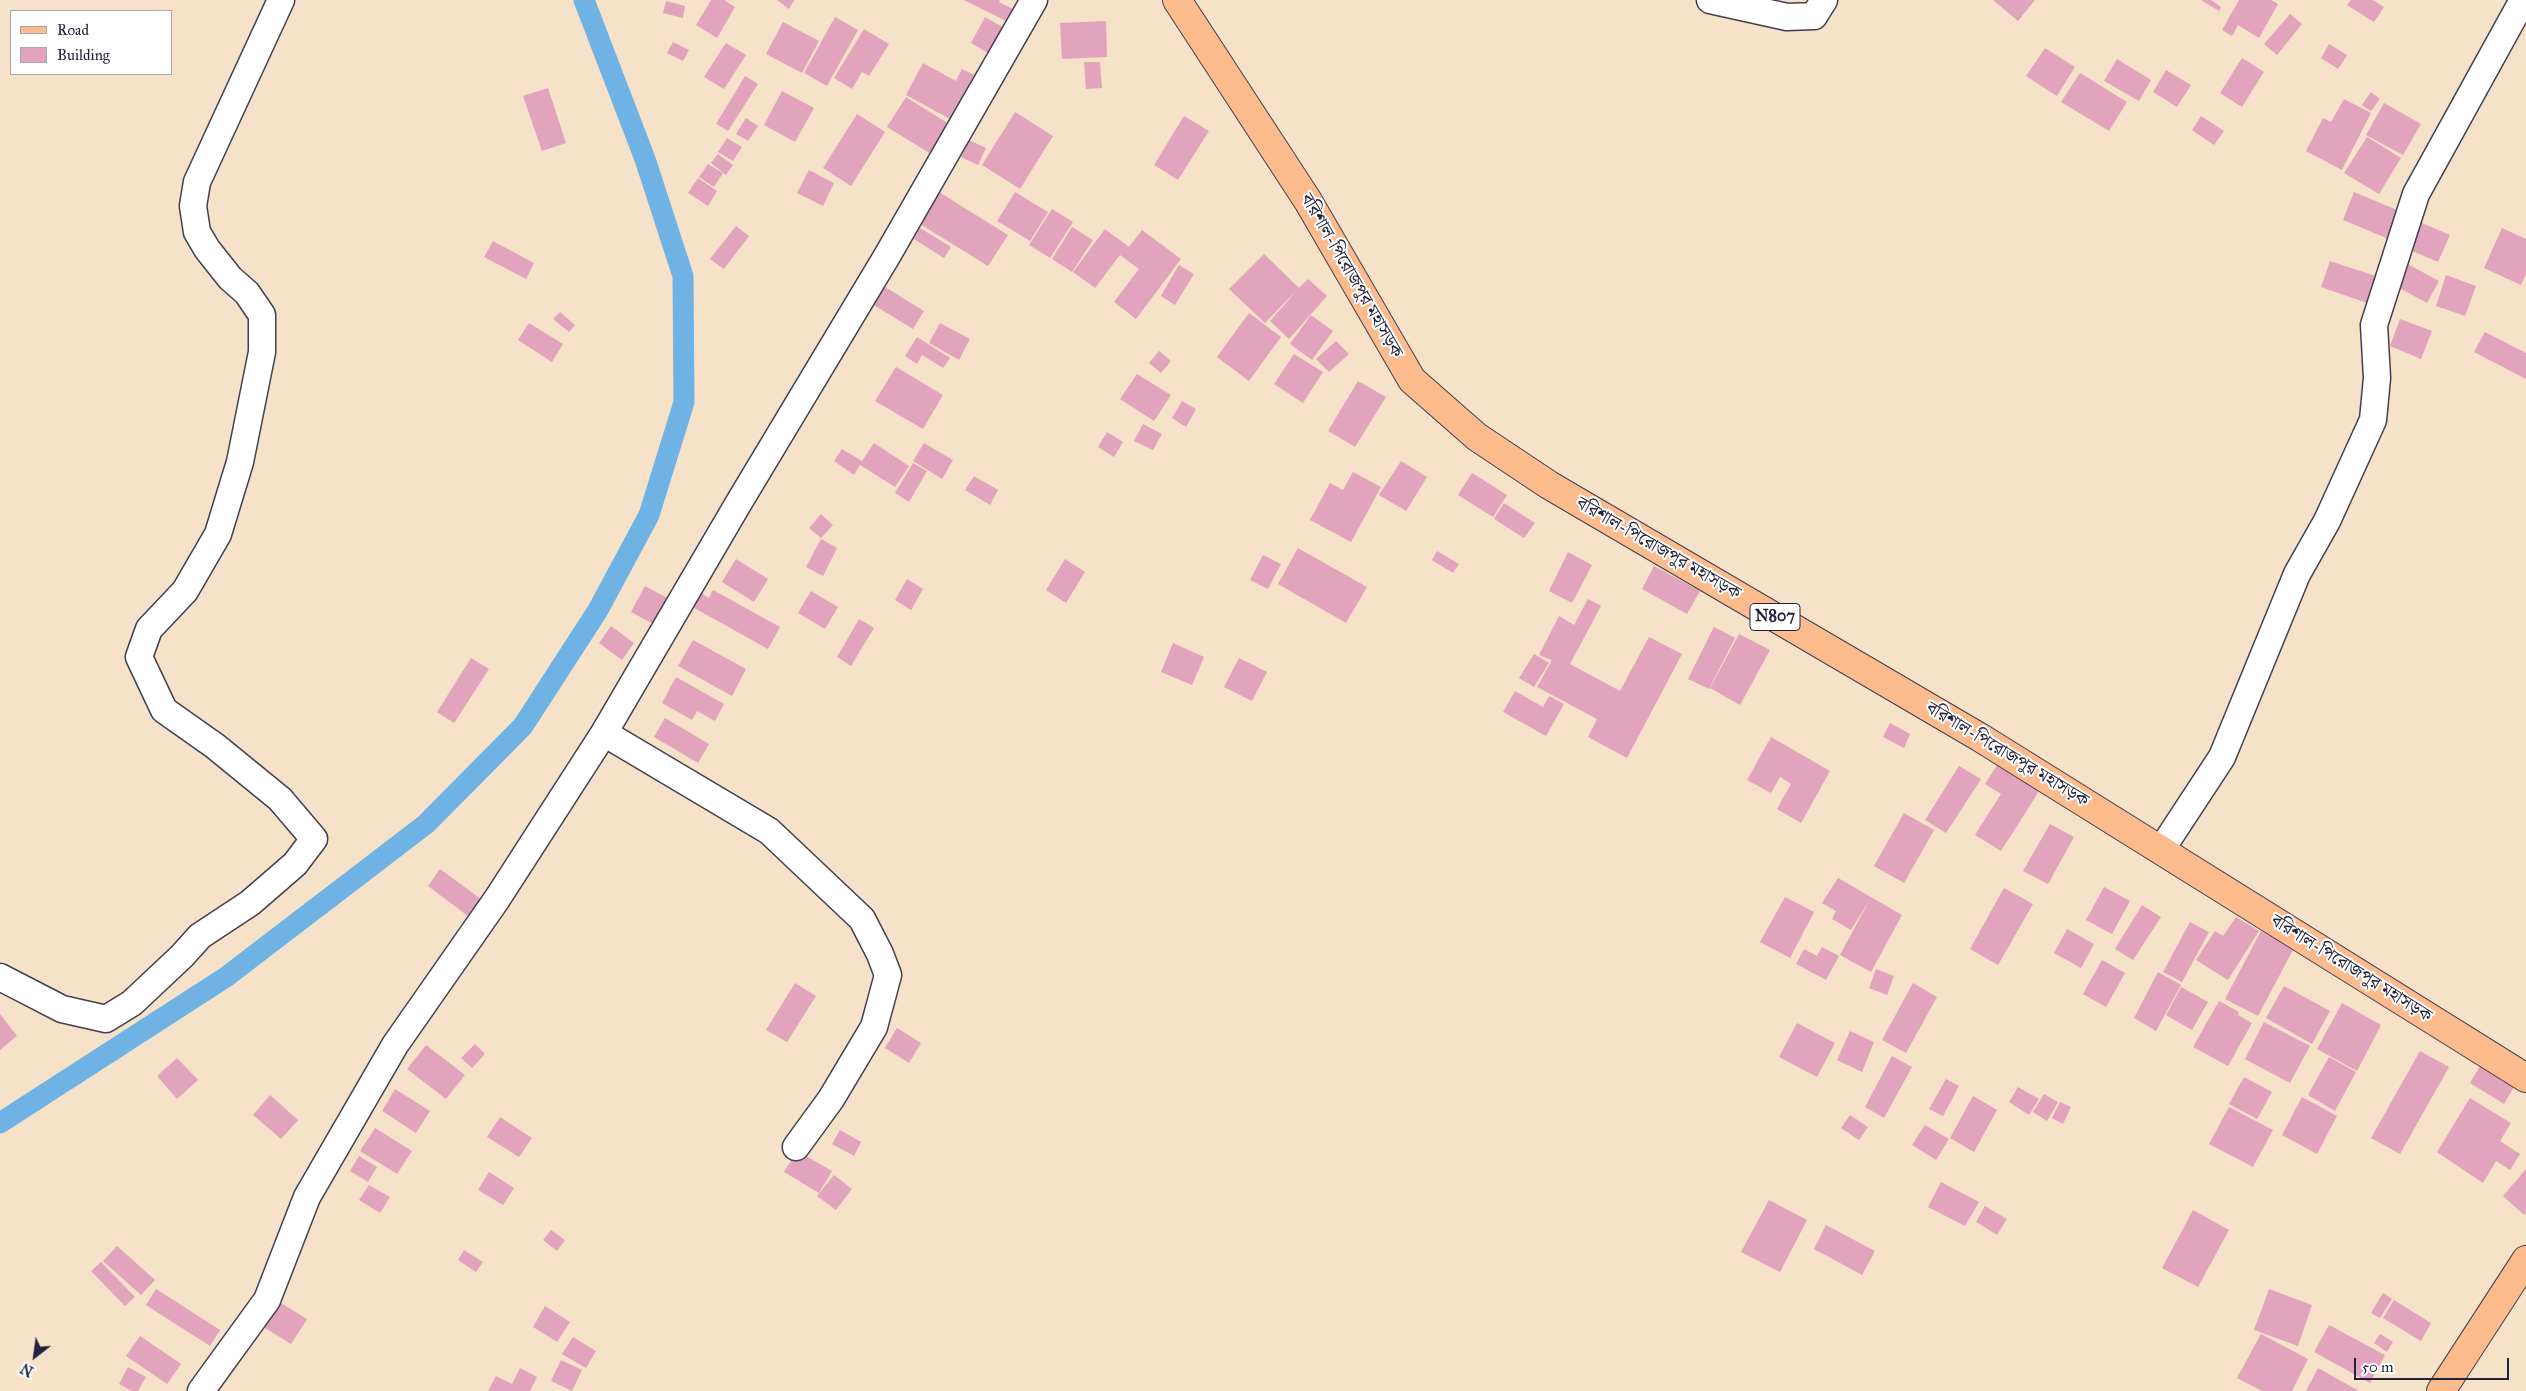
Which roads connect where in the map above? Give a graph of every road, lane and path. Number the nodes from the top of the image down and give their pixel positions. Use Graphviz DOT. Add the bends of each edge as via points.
graph roads {
  1 [pos="281,0"];
  2 [pos="1034,0"];
  3 [pos="1178,0"];
  4 [pos="1710,0"];
  5 [pos="1824,0"];
  6 [pos="2523,0"];
  7 [pos="604,732"];
  8 [pos="2161,850"];
  9 [pos="0,977"];
  10 [pos="2526,1078"];
  11 [pos="796,1147"];
  12 [pos="2526,1260"];
  13 [pos="201,1391"];
  14 [pos="2441,1391"];
  1 -- 9 [label="street" via="197,182 193,206 197,232 207,249 262,314 262,352 240,462 218,534 185,591 149,629 139,657 164,710 280,799 314,839 295,864 250,903 200,936 132,1003 106,1019 62,1009"];
  2 -- 7 [label="street" via="887,256"];
  3 -- 8 [label="main road, বরিশাল-পিরোজপুর মহাসড়ক / N807" via="1308,201 1412,380 1477,437 1549,485 1981,738"];
  4 -- 5 [label="street" via="1788,17 1814,16"];
  6 -- 8 [label="street" via="2416,194 2374,325 2377,378 2373,420 2327,520 2297,574 2222,757"];
  7 -- 11 [label="street" via="769,831 862,919 880,954 888,975 874,1027 831,1099"];
  7 -- 13 [label="street" via="496,899 395,1044 307,1197 267,1300"];
  8 -- 10 [label="main road, বরিশাল-পিরোজপুর মহাসড়ক / N807"];
  12 -- 14 [label="main road"];
}
